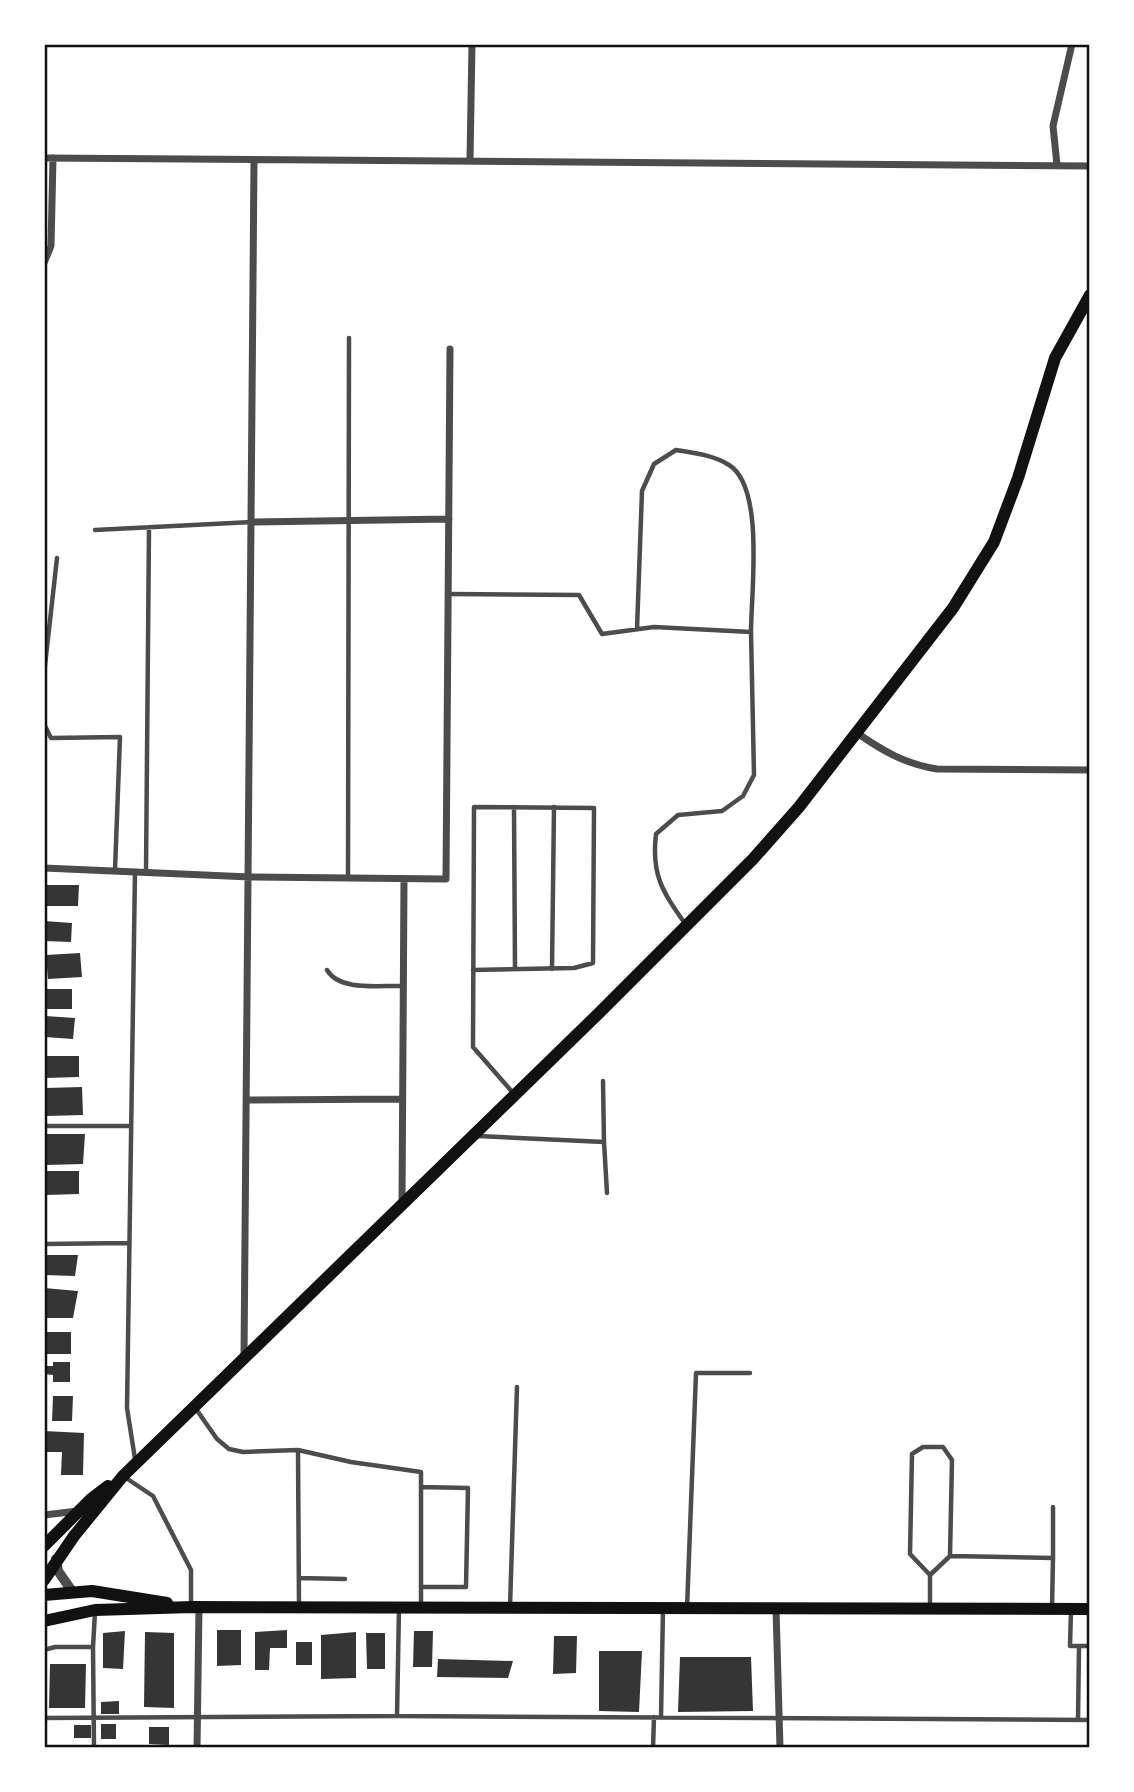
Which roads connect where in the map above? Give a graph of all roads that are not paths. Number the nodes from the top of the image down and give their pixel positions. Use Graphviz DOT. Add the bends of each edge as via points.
graph roads {
  1 [pos="472,44"];
  2 [pos="1072,44"];
  3 [pos="44,158"];
  4 [pos="53,158"];
  5 [pos="470,160"];
  6 [pos="254,161"];
  7 [pos="1057,165"];
  8 [pos="1090,166"];
  9 [pos="44,263"];
  10 [pos="1090,295"];
  11 [pos="349,338"];
  12 [pos="450,349"];
  13 [pos="449,519"];
  14 [pos="348,520"];
  15 [pos="253,522"];
  16 [pos="149,527"];
  17 [pos="95,530"];
  18 [pos="57,558"];
  19 [pos="449,594"];
  20 [pos="637,629"];
  21 [pos="751,632"];
  22 [pos="44,674"];
  23 [pos="44,724"];
  24 [pos="857,733"];
  25 [pos="1090,770"];
  26 [pos="514,807"];
  27 [pos="554,807"];
  28 [pos="44,868"];
  29 [pos="115,870"];
  30 [pos="135,871"];
  31 [pos="146,872"];
  32 [pos="250,877"];
  33 [pos="348,878"];
  34 [pos="404,879"];
  35 [pos="686,926"];
  36 [pos="552,969"];
  37 [pos="327,970"];
  38 [pos="473,970"];
  39 [pos="515,970"];
  40 [pos="402,986"];
  41 [pos="603,1081"];
  42 [pos="515,1095"];
  43 [pos="402,1098"];
  44 [pos="248,1100"];
  45 [pos="44,1126"];
  46 [pos="131,1126"];
  47 [pos="473,1136"];
  48 [pos="604,1142"];
  49 [pos="607,1193"];
  50 [pos="402,1207"];
  51 [pos="129,1243"];
  52 [pos="44,1244"];
  53 [pos="244,1360"];
  54 [pos="750,1373"];
  55 [pos="517,1387"];
  56 [pos="194,1408"];
  57 [pos="299,1450"];
  58 [pos="136,1463"];
  59 [pos="123,1476"];
  60 [pos="421,1487"];
  61 [pos="1053,1507"];
  62 [pos="79,1511"];
  63 [pos="44,1514"];
  64 [pos="44,1546"];
  65 [pos="950,1556"];
  66 [pos="1054,1558"];
  67 [pos="56,1559"];
  68 [pos="930,1576"];
  69 [pos="299,1578"];
  70 [pos="345,1579"];
  71 [pos="44,1580"];
  72 [pos="421,1587"];
  73 [pos="72,1591"];
  74 [pos="44,1595"];
  75 [pos="195,1607"];
  76 [pos="299,1608"];
  77 [pos="399,1608"];
  78 [pos="422,1608"];
  79 [pos="510,1608"];
  80 [pos="663,1608"];
  81 [pos="687,1608"];
  82 [pos="930,1608"];
  83 [pos="95,1609"];
  84 [pos="776,1609"];
  85 [pos="1052,1609"];
  86 [pos="1071,1609"];
  87 [pos="1090,1609"];
  88 [pos="44,1621"];
  89 [pos="1079,1646"];
  90 [pos="1090,1646"];
  91 [pos="93,1647"];
  92 [pos="44,1650"];
  93 [pos="397,1716"];
  94 [pos="657,1717"];
  95 [pos="779,1717"];
  96 [pos="44,1718"];
  97 [pos="198,1718"];
  98 [pos="94,1719"];
  99 [pos="1078,1720"];
  100 [pos="1090,1720"];
  101 [pos="94,1748"];
  102 [pos="197,1748"];
  103 [pos="653,1748"];
  104 [pos="780,1748"];
  1 -- 5 [label="street"];
  2 -- 7 [label="street" via="1054,126"];
  3 -- 4 [label="street"];
  4 -- 6 [label="street"];
  4 -- 9 [label="street" via="51,246"];
  5 -- 6 [label="street"];
  5 -- 7 [label="street"];
  6 -- 15 [label="street"];
  7 -- 8 [label="street"];
  10 -- 24 [label="main road" via="1065,334 994,542 953,608"];
  11 -- 14 [label="lane"];
  12 -- 13 [label="street"];
  13 -- 14 [label="street"];
  13 -- 19 [label="street"];
  14 -- 15 [label="street"];
  14 -- 33 [label="lane"];
  15 -- 16 [label="lane"];
  15 -- 32 [label="street"];
  16 -- 17 [label="lane"];
  16 -- 31 [label="lane"];
  18 -- 22 [label="lane"];
  19 -- 20 [label="lane" via="579,595 602,634"];
  19 -- 34 [label="street" via="446,879"];
  20 -- 21 [label="lane"];
  20 -- 21 [label="lane" via="642,491 654,464 676,450 731,466 747,489 752,511"];
  21 -- 35 [label="lane" via="754,775 743,796 722,811 678,815 656,834 653,860 660,886"];
  23 -- 29 [label="lane" via="51,738 120,737"];
  24 -- 25 [label="street" via="888,754 937,769"];
  24 -- 35 [label="main road" via="771,838"];
  26 -- 27 [label="lane"];
  26 -- 38 [label="lane" via="474,807"];
  26 -- 39 [label="lane"];
  27 -- 36 [label="lane"];
  27 -- 36 [label="lane" via="594,808 593,963"];
  28 -- 29 [label="street"];
  29 -- 30 [label="street"];
  30 -- 31 [label="street"];
  30 -- 46 [label="lane"];
  31 -- 32 [label="street"];
  32 -- 33 [label="street"];
  32 -- 44 [label="street"];
  33 -- 34 [label="street"];
  34 -- 40 [label="street"];
  35 -- 42 [label="main road"];
  36 -- 39 [label="lane"];
  37 -- 40 [label="lane" via="345,984"];
  38 -- 39 [label="lane"];
  38 -- 42 [label="lane" via="473,1047"];
  40 -- 43 [label="street"];
  41 -- 48 [label="lane"];
  42 -- 47 [label="main road"];
  43 -- 44 [label="street"];
  43 -- 50 [label="street"];
  44 -- 53 [label="street"];
  45 -- 46 [label="lane"];
  46 -- 51 [label="lane"];
  47 -- 48 [label="lane"];
  47 -- 50 [label="main road"];
  48 -- 49 [label="lane"];
  50 -- 53 [label="main road"];
  51 -- 52 [label="lane"];
  51 -- 58 [label="lane" via="127,1408"];
  53 -- 56 [label="main road"];
  54 -- 81 [label="lane" via="696,1373"];
  55 -- 79 [label="lane"];
  56 -- 57 [label="lane" via="229,1449"];
  56 -- 58 [label="main road"];
  57 -- 60 [label="lane" via="421,1472"];
  57 -- 69 [label="lane"];
  58 -- 59 [label="main road"];
  59 -- 62 [label="main road"];
  59 -- 67 [label="main road"];
  59 -- 75 [label="lane" via="153,1496 191,1570"];
  60 -- 72 [label="lane"];
  60 -- 72 [label="lane" via="468,1488 466,1587"];
  61 -- 66 [label="lane"];
  62 -- 63 [label="street"];
  62 -- 64 [label="main road"];
  65 -- 66 [label="lane"];
  65 -- 68 [label="lane"];
  65 -- 68 [label="lane" via="952,1460 943,1447 923,1447 912,1454 910,1554"];
  66 -- 85 [label="lane"];
  67 -- 71 [label="main road"];
  67 -- 73 [label="street" via="58,1572"];
  68 -- 82 [label="lane"];
  69 -- 70 [label="lane"];
  69 -- 76 [label="lane"];
  72 -- 78 [label="lane"];
  73 -- 74 [label="main road"];
  73 -- 75 [label="main road"];
  75 -- 76 [label="main road"];
  75 -- 83 [label="main road"];
  75 -- 97 [label="street"];
  76 -- 77 [label="main road"];
  77 -- 78 [label="main road"];
  77 -- 93 [label="lane"];
  78 -- 79 [label="main road"];
  79 -- 80 [label="main road"];
  80 -- 81 [label="main road"];
  80 -- 94 [label="lane"];
  81 -- 84 [label="main road"];
  82 -- 84 [label="main road"];
  82 -- 85 [label="main road"];
  83 -- 88 [label="main road"];
  83 -- 91 [label="lane"];
  84 -- 95 [label="street"];
  85 -- 86 [label="main road"];
  86 -- 87 [label="main road"];
  86 -- 89 [label="lane" via="1070,1646"];
  89 -- 90 [label="lane"];
  89 -- 99 [label="lane"];
  91 -- 92 [label="lane"];
  91 -- 98 [label="lane"];
  93 -- 94 [label="lane"];
  93 -- 97 [label="lane"];
  94 -- 95 [label="lane"];
  94 -- 103 [label="lane"];
  95 -- 99 [label="lane"];
  95 -- 104 [label="street"];
  96 -- 98 [label="lane"];
  97 -- 98 [label="lane"];
  97 -- 102 [label="street"];
  98 -- 101 [label="lane"];
  99 -- 100 [label="lane"];
}
